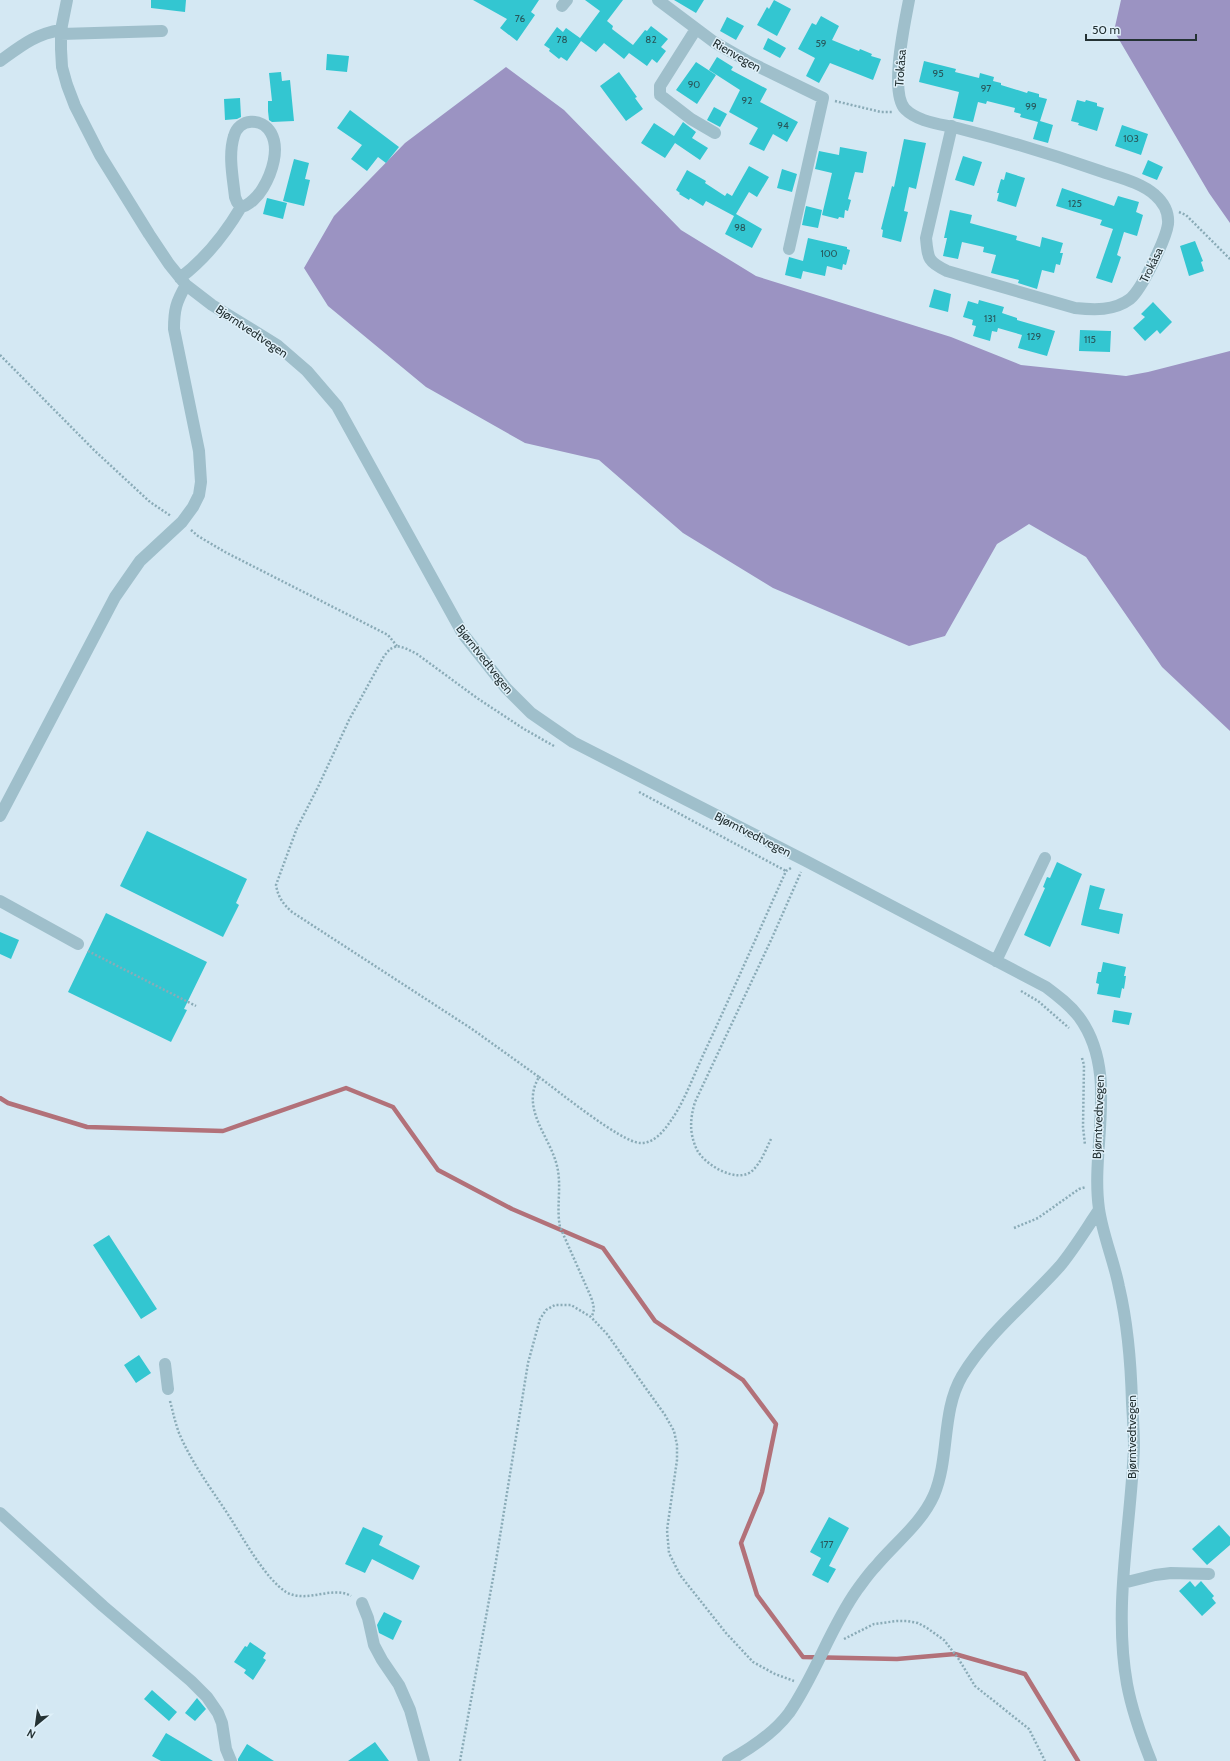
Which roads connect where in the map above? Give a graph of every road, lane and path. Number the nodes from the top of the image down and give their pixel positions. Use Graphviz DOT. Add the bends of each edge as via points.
graph roads {
  1 [pos="67,0"];
  2 [pos="658,0"];
  3 [pos="909,0"];
  4 [pos="696,29"];
  5 [pos="162,31"];
  6 [pos="61,32"];
  7 [pos="0,61"];
  8 [pos="824,98"];
  9 [pos="904,108"];
  10 [pos="952,126"];
  11 [pos="715,133"];
  12 [pos="1164,205"];
  13 [pos="241,207"];
  14 [pos="789,249"];
  15 [pos="1230,259"];
  16 [pos="183,282"];
  17 [pos="558,749"];
  18 [pos="635,790"];
  19 [pos="0,816"];
  20 [pos="1045,858"];
  21 [pos="806,861"];
  22 [pos="786,871"];
  23 [pos="0,901"];
  24 [pos="78,944"];
  25 [pos="996,961"];
  26 [pos="1018,988"];
  27 [pos="196,1006"];
  28 [pos="1070,1030"];
  29 [pos="1080,1053"];
  30 [pos="539,1077"];
  31 [pos="772,1139"];
  32 [pos="1085,1147"];
  33 [pos="1097,1183"];
  34 [pos="1099,1210"];
  35 [pos="1014,1228"];
  36 [pos="591,1317"];
  37 [pos="166,1364"];
  38 [pos="168,1389"];
  39 [pos="0,1513"];
  40 [pos="1209,1574"];
  41 [pos="1123,1584"];
  42 [pos="362,1603"];
  43 [pos="827,1644"];
  44 [pos="806,1685"];
  45 [pos="231,1761"];
  46 [pos="424,1761"];
  47 [pos="460,1761"];
  48 [pos="728,1761"];
  49 [pos="1045,1761"];
  50 [pos="1151,1761"];
  1 -- 6 [label="street, Bjørntvedtvegen"];
  2 -- 4 [label="street, Rienvegen"];
  3 -- 9 [label="street, Trokåsa" via="900,49 898,78 898,97"];
  4 -- 8 [label="street, Rienvegen" via="749,62"];
  4 -- 11 [label="street" via="660,86 660,95"];
  5 -- 6 [label="street"];
  6 -- 7 [label="street" via="46,32"];
  6 -- 16 [label="street, Bjørntvedtvegen" via="62,67 75,106 100,155"];
  8 -- 9 [label="path" via="881,112 895,112"];
  8 -- 14 [label="street"];
  9 -- 10 [label="street" via="922,119"];
  10 -- 12 [label="street" via="1116,176 1142,186"];
  10 -- 12 [label="street, Trokåsa" via="926,238 927,256 934,265 947,271 1075,308 1096,310 1115,307 1131,298 1144,280 1168,223"];
  12 -- 15 [label="path" via="1186,215"];
  13 -- 13 [label="street" via="246,207 261,192 272,170 275,157 272,134 262,123 254,121 241,125 234,136 232,149 235,197"];
  13 -- 16 [label="street" via="220,238"];
  16 -- 19 [label="street" via="174,312 174,329 199,452 199,495 182,522 140,560 115,597"];
  16 -- 21 [label="street, Bjørntvedtvegen" via="212,305 277,345 307,371 337,406 463,634 506,688 531,713 573,742"];
  17 -- 30 [label="path" via="477,698 417,654 397,646 384,656 349,720 297,828 276,885 282,903 292,912 472,1029"];
  18 -- 22 [label="path"];
  20 -- 25 [label="street"];
  21 -- 22 [label="path"];
  21 -- 25 [label="street, Bjørntvedtvegen"];
  21 -- 31 [label="path" via="695,1102 690,1120 697,1151 706,1161 729,1174 742,1175 752,1171"];
  22 -- 30 [label="path" via="682,1100 671,1122 657,1138 649,1142 633,1142 612,1130"];
  23 -- 24 [label="street"];
  24 -- 27 [label="path"];
  25 -- 33 [label="street, Bjørntvedtvegen" via="1046,987 1062,999 1079,1017 1089,1035 1097,1053 1100,1073"];
  26 -- 28 [label="path" via="1038,1001"];
  29 -- 32 [label="path" via="1084,1065"];
  30 -- 36 [label="path" via="532,1092 534,1113 557,1166 560,1227 591,1297 594,1313"];
  33 -- 34 [label="street, Bjørntvedtvegen"];
  33 -- 35 [label="path" via="1079,1189 1038,1218"];
  34 -- 41 [label="street, Bjørntvedtvegen" via="1126,1321 1132,1401 1134,1446"];
  34 -- 43 [label="street" via="1059,1267 1011,1314 961,1377 951,1403 939,1481 925,1513 876,1565 856,1591"];
  36 -- 44 [label="path" via="608,1334 674,1431 677,1460 668,1530 669,1553 680,1575 726,1633 753,1662 775,1674"];
  36 -- 47 [label="path" via="571,1306 555,1305 546,1310 536,1330"];
  37 -- 38 [label="street"];
  38 -- 42 [label="path" via="173,1416 192,1458 258,1560 278,1586 287,1593 304,1597 340,1592 350,1594"];
  39 -- 45 [label="street" via="208,1698 222,1723 226,1749"];
  40 -- 41 [label="street" via="1171,1573"];
  41 -- 50 [label="street, Bjørntvedtvegen" via="1123,1646 1127,1684"];
  42 -- 46 [label="street" via="374,1645 399,1685 410,1710"];
  43 -- 44 [label="street"];
  43 -- 49 [label="path" via="852,1636 874,1624 907,1621 918,1623 944,1640 975,1686 1029,1729"];
  44 -- 48 [label="street" via="780,1723 759,1741"];
}
